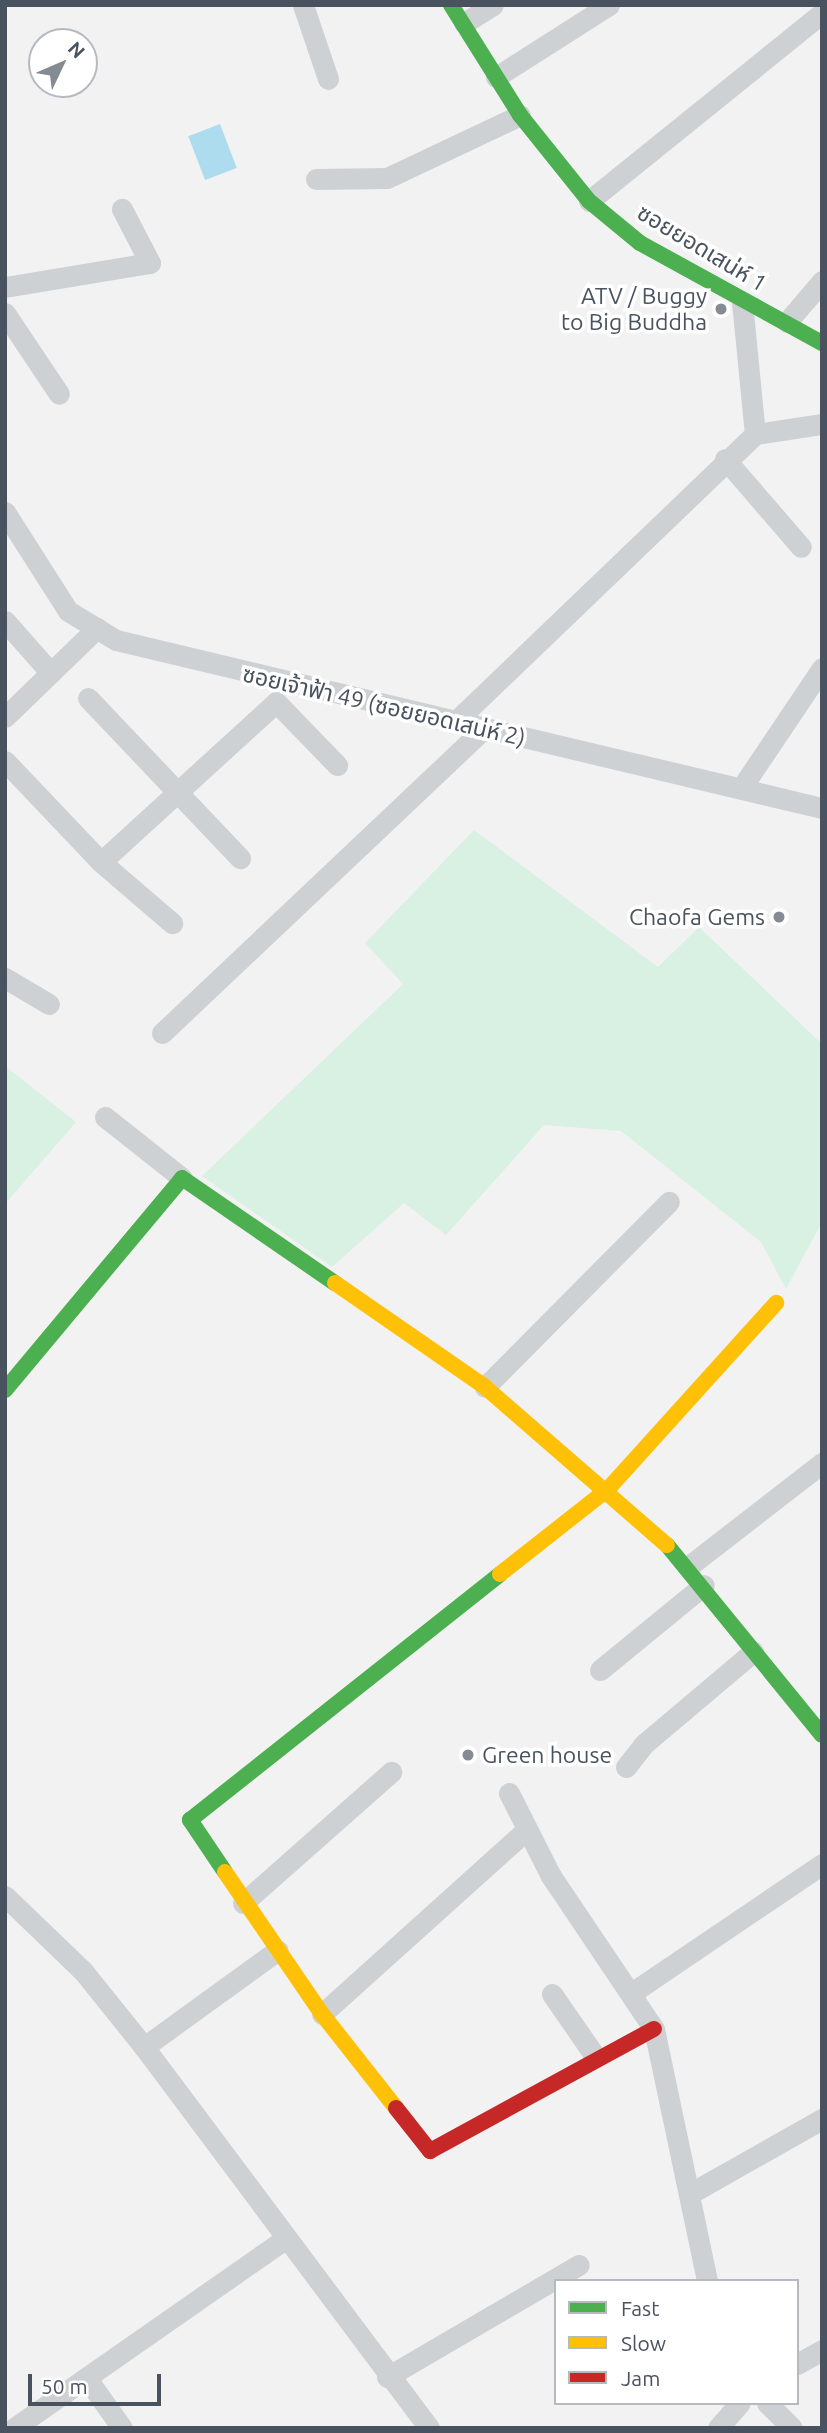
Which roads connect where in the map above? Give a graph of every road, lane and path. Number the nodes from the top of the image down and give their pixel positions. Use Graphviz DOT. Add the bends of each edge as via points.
graph roads {
  1 [pos="303,5"];
  2 [pos="451,5"];
  3 [pos="493,5"];
  4 [pos="609,5"];
  5 [pos="812,13"];
  6 [pos="464,23"];
  7 [pos="496,77"];
  8 [pos="328,79"];
  9 [pos="520,115"];
  10 [pos="316,178"];
  11 [pos="589,201"];
  12 [pos="122,209"];
  13 [pos="822,281"];
  14 [pos="5,287"];
  15 [pos="742,302"];
  16 [pos="5,313"];
  17 [pos="787,322"];
  18 [pos="822,343"];
  19 [pos="59,394"];
  20 [pos="822,424"];
  21 [pos="755,434"];
  22 [pos="725,459"];
  23 [pos="5,512"];
  24 [pos="801,547"];
  25 [pos="5,621"];
  26 [pos="97,628"];
  27 [pos="822,668"];
  28 [pos="51,673"];
  29 [pos="88,698"];
  30 [pos="5,717"];
  31 [pos="456,721"];
  32 [pos="484,729"];
  33 [pos="5,761"];
  34 [pos="337,765"];
  35 [pos="743,787"];
  36 [pos="177,792"];
  37 [pos="822,808"];
  38 [pos="240,858"];
  39 [pos="101,862"];
  40 [pos="172,923"];
  41 [pos="5,978"];
  42 [pos="48,1003"];
  43 [pos="162,1033"];
  44 [pos="105,1117"];
  45 [pos="182,1178"];
  46 [pos="669,1202"];
  47 [pos="776,1303"];
  48 [pos="485,1387"];
  49 [pos="5,1390"];
  50 [pos="822,1463"];
  51 [pos="608,1489"];
  52 [pos="688,1566"];
  53 [pos="704,1585"];
  54 [pos="753,1652"];
  55 [pos="600,1670"];
  56 [pos="822,1735"];
  57 [pos="626,1767"];
  58 [pos="391,1772"];
  59 [pos="509,1793"];
  60 [pos="525,1831"];
  61 [pos="822,1864"];
  62 [pos="5,1896"];
  63 [pos="243,1903"];
  64 [pos="278,1950"];
  65 [pos="633,1992"];
  66 [pos="552,1994"];
  67 [pos="322,2014"];
  68 [pos="654,2029"];
  69 [pos="144,2048"];
  70 [pos="595,2056"];
  71 [pos="822,2119"];
  72 [pos="691,2193"];
  73 [pos="283,2240"];
  74 [pos="579,2266"];
  75 [pos="557,2279"];
  76 [pos="707,2279"];
  77 [pos="554,2280"];
  78 [pos="822,2350"];
  79 [pos="799,2363"];
  80 [pos="387,2377"];
  81 [pos="88,2380"];
  82 [pos="738,2405"];
  83 [pos="769,2405"];
  84 [pos="14,2428"];
  85 [pos="122,2428"];
  86 [pos="429,2428"];
  87 [pos="718,2428"];
  88 [pos="792,2428"];
  1 -- 8 [label="street"];
  2 -- 6 [label="street, ซอยยอดเสน่ห์ 1"];
  3 -- 6 [label="street"];
  4 -- 7 [label="street"];
  5 -- 11 [label="street"];
  6 -- 7 [label="street, ซอยยอดเสน่ห์ 1"];
  7 -- 9 [label="street, ซอยยอดเสน่ห์ 1"];
  9 -- 10 [label="street" via="387,178"];
  9 -- 11 [label="street, ซอยยอดเสน่ห์ 1"];
  11 -- 15 [label="street, ซอยยอดเสน่ห์ 1" via="640,243"];
  12 -- 14 [label="street" via="150,263"];
  13 -- 17 [label="street"];
  15 -- 17 [label="street, ซอยยอดเสน่ห์ 1"];
  15 -- 21 [label="street"];
  16 -- 19 [label="street"];
  17 -- 18 [label="street, ซอยยอดเสน่ห์ 1"];
  20 -- 21 [label="street"];
  21 -- 22 [label="street"];
  22 -- 24 [label="street"];
  22 -- 31 [label="street"];
  23 -- 26 [label="street, ซอยเจ้าฟ้า 49 (ซอยยอดเสน่ห์ 2)" via="68,611"];
  25 -- 28 [label="street"];
  26 -- 28 [label="street"];
  26 -- 31 [label="street, ซอยเจ้าฟ้า 49 (ซอยยอดเสน่ห์ 2)" via="208,667"];
  27 -- 35 [label="street"];
  28 -- 30 [label="street"];
  29 -- 36 [label="street"];
  31 -- 32 [label="street, ซอยเจ้าฟ้า 49 (ซอยยอดเสน่ห์ 2)"];
  32 -- 35 [label="street, ซอยเจ้าฟ้า 49 (ซอยยอดเสน่ห์ 2)"];
  32 -- 43 [label="street"];
  33 -- 39 [label="street"];
  34 -- 36 [label="street" via="276,702"];
  35 -- 37 [label="street, ซอยเจ้าฟ้า 49 (ซอยยอดเสน่ห์ 2)"];
  36 -- 38 [label="street"];
  36 -- 39 [label="street"];
  39 -- 40 [label="street"];
  41 -- 42 [label="street"];
  44 -- 45 [label="street"];
  45 -- 48 [label="street"];
  45 -- 49 [label="street"];
  46 -- 48 [label="street"];
  47 -- 51 [label="street"];
  48 -- 51 [label="street"];
  50 -- 52 [label="street"];
  51 -- 52 [label="street"];
  51 -- 63 [label="street" via="190,1820"];
  52 -- 53 [label="street"];
  53 -- 54 [label="street"];
  53 -- 55 [label="street"];
  54 -- 56 [label="street"];
  54 -- 57 [label="street" via="644,1744"];
  58 -- 63 [label="street"];
  59 -- 60 [label="street"];
  60 -- 65 [label="street"];
  60 -- 67 [label="street"];
  61 -- 65 [label="street"];
  62 -- 69 [label="street" via="83,1971"];
  63 -- 64 [label="street"];
  64 -- 67 [label="street"];
  64 -- 69 [label="street"];
  65 -- 68 [label="street"];
  66 -- 70 [label="street"];
  67 -- 70 [label="street" via="430,2151"];
  68 -- 70 [label="street"];
  68 -- 72 [label="street"];
  69 -- 73 [label="street"];
  71 -- 72 [label="street"];
  72 -- 76 [label="street"];
  73 -- 80 [label="street"];
  73 -- 81 [label="street"];
  74 -- 75 [label="street"];
  77 -- 80 [label="street"];
  78 -- 79 [label="street"];
  80 -- 86 [label="street"];
  81 -- 84 [label="street"];
  81 -- 85 [label="street"];
  82 -- 87 [label="street"];
  83 -- 88 [label="street"];
}
